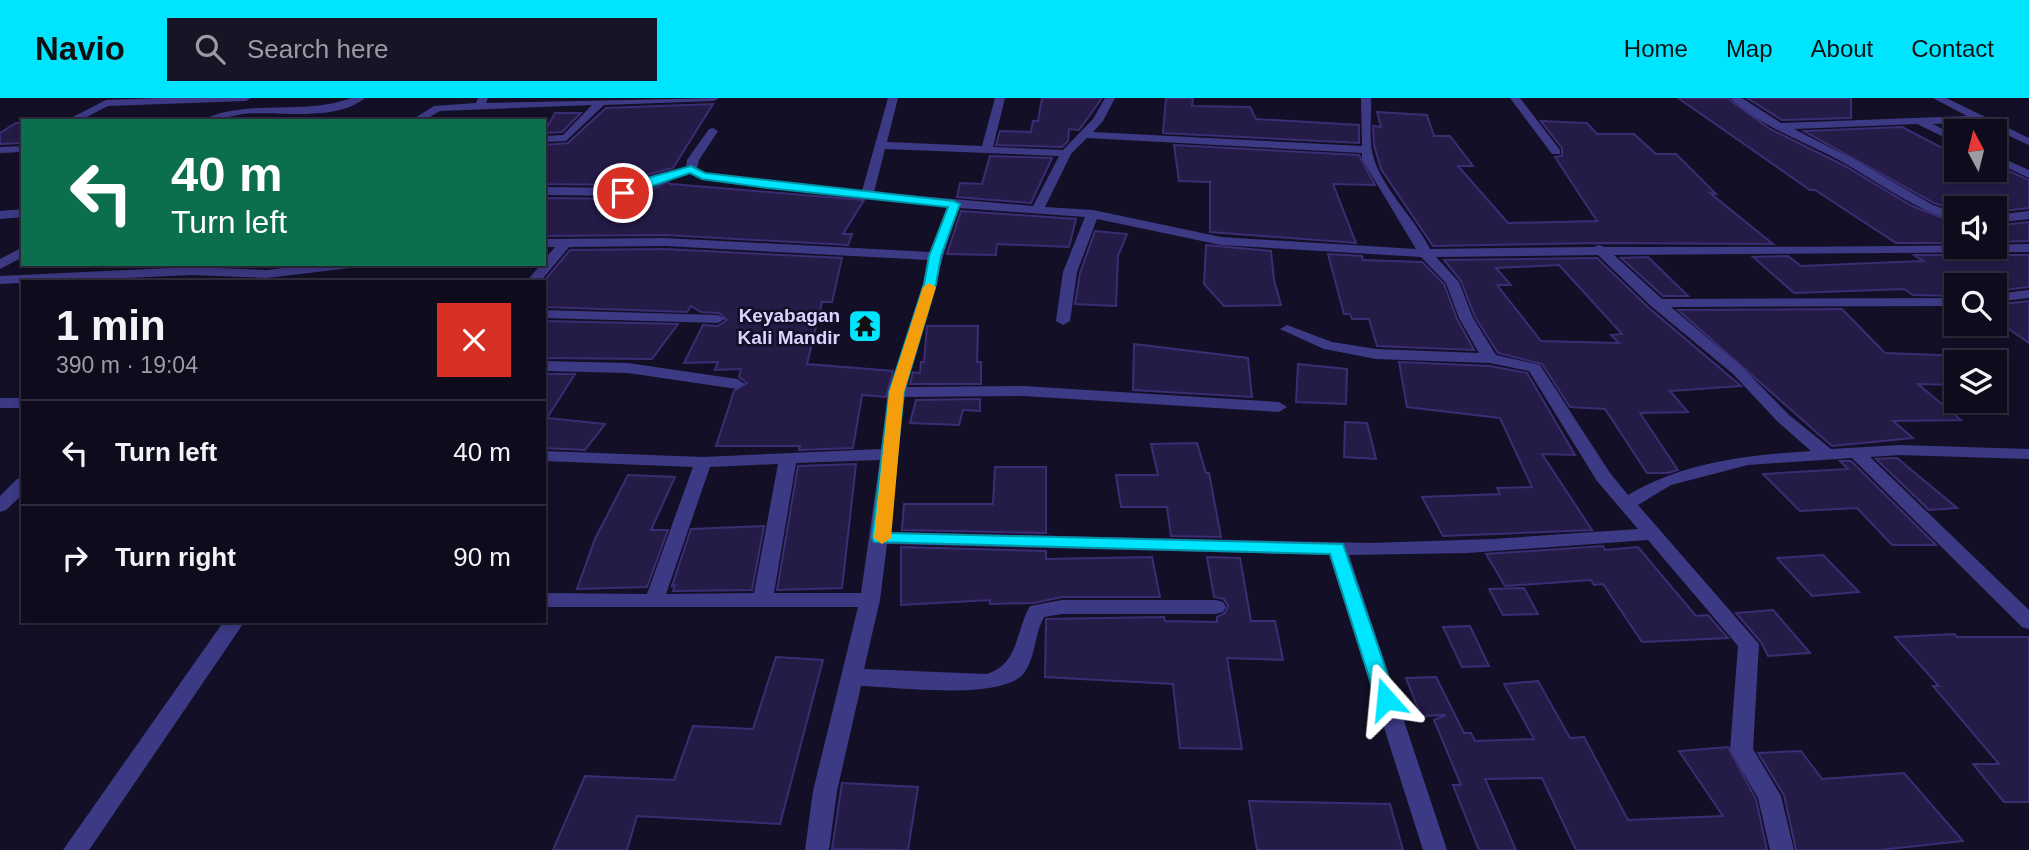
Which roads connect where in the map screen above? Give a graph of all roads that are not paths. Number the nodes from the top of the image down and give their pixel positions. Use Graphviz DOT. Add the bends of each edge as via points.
graph roads {
  1 [pos="246,98"];
  2 [pos="360,98"];
  3 [pos="714,98"];
  4 [pos="893,98"];
  5 [pos="1000,98"];
  6 [pos="1110,98"];
  7 [pos="1366,98"];
  8 [pos="1515,98"];
  9 [pos="1735,98"];
  10 [pos="1938,98"];
  11 [pos="569,100"];
  12 [pos="482,102"];
  13 [pos="601,102"];
  14 [pos="229,111"];
  15 [pos="74,119"];
  16 [pos="211,119"];
  17 [pos="417,119"];
  18 [pos="1982,119"];
  19 [pos="1944,120"];
  20 [pos="1919,121"];
  21 [pos="1779,126"];
  22 [pos="713,131"];
  23 [pos="2007,131"];
  24 [pos="1944,133"];
  25 [pos="1084,135"];
  26 [pos="546,139"];
  27 [pos="2029,142"];
  28 [pos="880,145"];
  29 [pos="21,149"];
  30 [pos="0,150"];
  31 [pos="988,150"];
  32 [pos="1366,150"];
  33 [pos="1556,152"];
  34 [pos="1066,153"];
  35 [pos="2007,164"];
  36 [pos="691,169"];
  37 [pos="2029,174"];
  38 [pos="546,191"];
  39 [pos="867,195"];
  40 [pos="954,204"];
  41 [pos="1038,209"];
  42 [pos="1944,213"];
  43 [pos="21,214"];
  44 [pos="1093,214"];
  45 [pos="0,215"];
  46 [pos="2029,215"];
  47 [pos="2007,218"];
  48 [pos="566,242"];
  49 [pos="546,243"];
  50 [pos="2029,248"];
  51 [pos="1599,249"];
  52 [pos="21,252"];
  53 [pos="1425,253"];
  54 [pos="935,256"];
  55 [pos="0,265"];
  56 [pos="337,266"];
  57 [pos="261,278"];
  58 [pos="0,280"];
  59 [pos="535,280"];
  60 [pos="2029,294"];
  61 [pos="2007,297"];
  62 [pos="1944,302"];
  63 [pos="1656,303"];
  64 [pos="546,314"];
  65 [pos="718,319"];
  66 [pos="1063,321"];
  67 [pos="1286,329"];
  68 [pos="1490,358"];
  69 [pos="546,366"];
  70 [pos="737,384"];
  71 [pos="897,392"];
  72 [pos="0,403"];
  73 [pos="21,403"];
  74 [pos="1279,407"];
  75 [pos="1856,453"];
  76 [pos="890,454"];
  77 [pos="1826,454"];
  78 [pos="2029,454"];
  79 [pos="546,456"];
  80 [pos="788,458"];
  81 [pos="703,462"];
  82 [pos="21,485"];
  83 [pos="1626,505"];
  84 [pos="0,506"];
  85 [pos="1651,534"];
  86 [pos="880,538"];
  87 [pos="1337,549"];
  88 [pos="546,600"];
  89 [pos="870,600"];
  90 [pos="654,601"];
  91 [pos="762,601"];
  92 [pos="1216,607"];
  93 [pos="2029,622"];
  94 [pos="234,623"];
  95 [pos="853,677"];
  96 [pos="75,850"];
  97 [pos="817,850"];
  98 [pos="1435,850"];
  99 [pos="1782,850"];
  1 -- 14 [label="street"];
  1 -- 15 [label="street" via="106,103"];
  2 -- 14 [label="street" via="331,106"];
  3 -- 13 [label="street"];
  4 -- 28 [label="street"];
  5 -- 31 [label="street"];
  6 -- 25 [label="street"];
  7 -- 32 [label="street"];
  8 -- 33 [label="street"];
  9 -- 21 [label="street"];
  10 -- 18 [label="street"];
  11 -- 12 [label="street"];
  11 -- 13 [label="street"];
  12 -- 17 [label="street" via="438,108"];
  13 -- 26 [label="street" via="566,138"];
  14 -- 16 [label="street"];
  19 -- 20 [label="street"];
  20 -- 21 [label="street"];
  20 -- 24 [label="street"];
  21 -- 42 [label="street"];
  22 -- 36 [label="street"];
  23 -- 27 [label="street"];
  25 -- 32 [label="street"];
  25 -- 34 [label="street"];
  28 -- 31 [label="street"];
  28 -- 39 [label="street"];
  29 -- 30 [label="street"];
  31 -- 34 [label="street"];
  32 -- 53 [label="street"];
  34 -- 41 [label="street"];
  35 -- 37 [label="street"];
  36 -- 38 [label="street" via="651,180 632,192"];
  36 -- 39 [label="street" via="702,176"];
  39 -- 40 [label="street"];
  40 -- 41 [label="street"];
  40 -- 54 [label="street"];
  41 -- 44 [label="street"];
  43 -- 45 [label="street"];
  44 -- 53 [label="street" via="1221,241"];
  44 -- 66 [label="street" via="1070,272"];
  46 -- 47 [label="street"];
  48 -- 49 [label="street"];
  48 -- 54 [label="street" via="666,242"];
  48 -- 59 [label="street"];
  50 -- 51 [label="street" via="1896,252"];
  51 -- 53 [label="street"];
  51 -- 63 [label="street"];
  52 -- 55 [label="street"];
  53 -- 68 [label="street" via="1452,282 1466,318"];
  54 -- 71 [label="street"];
  56 -- 57 [label="street"];
  57 -- 58 [label="street" via="191,271"];
  60 -- 61 [label="street"];
  62 -- 63 [label="street"];
  63 -- 77 [label="street" via="1738,371"];
  64 -- 65 [label="street"];
  67 -- 68 [label="street" via="1329,346 1376,354"];
  68 -- 83 [label="street" via="1535,368 1603,477"];
  69 -- 70 [label="street" via="628,368"];
  71 -- 74 [label="street" via="1023,391"];
  71 -- 76 [label="street"];
  72 -- 73 [label="street"];
  75 -- 77 [label="street"];
  75 -- 78 [label="street"];
  75 -- 93 [label="street"];
  76 -- 80 [label="street"];
  76 -- 86 [label="street"];
  77 -- 83 [label="street" via="1748,460 1665,481"];
  79 -- 81 [label="street"];
  80 -- 81 [label="street"];
  80 -- 91 [label="street"];
  81 -- 90 [label="street"];
  82 -- 84 [label="street"];
  83 -- 85 [label="street"];
  85 -- 87 [label="street" via="1442,548"];
  85 -- 99 [label="street" via="1749,643 1741,750 1769,796"];
  86 -- 87 [label="street"];
  86 -- 89 [label="street"];
  87 -- 98 [label="street"];
  88 -- 90 [label="street"];
  89 -- 91 [label="street"];
  89 -- 95 [label="street"];
  90 -- 91 [label="street"];
  92 -- 95 [label="street" via="1037,611 1018,669 1006,679"];
  94 -- 96 [label="street"];
  95 -- 97 [label="street" via="825,791"];
}
